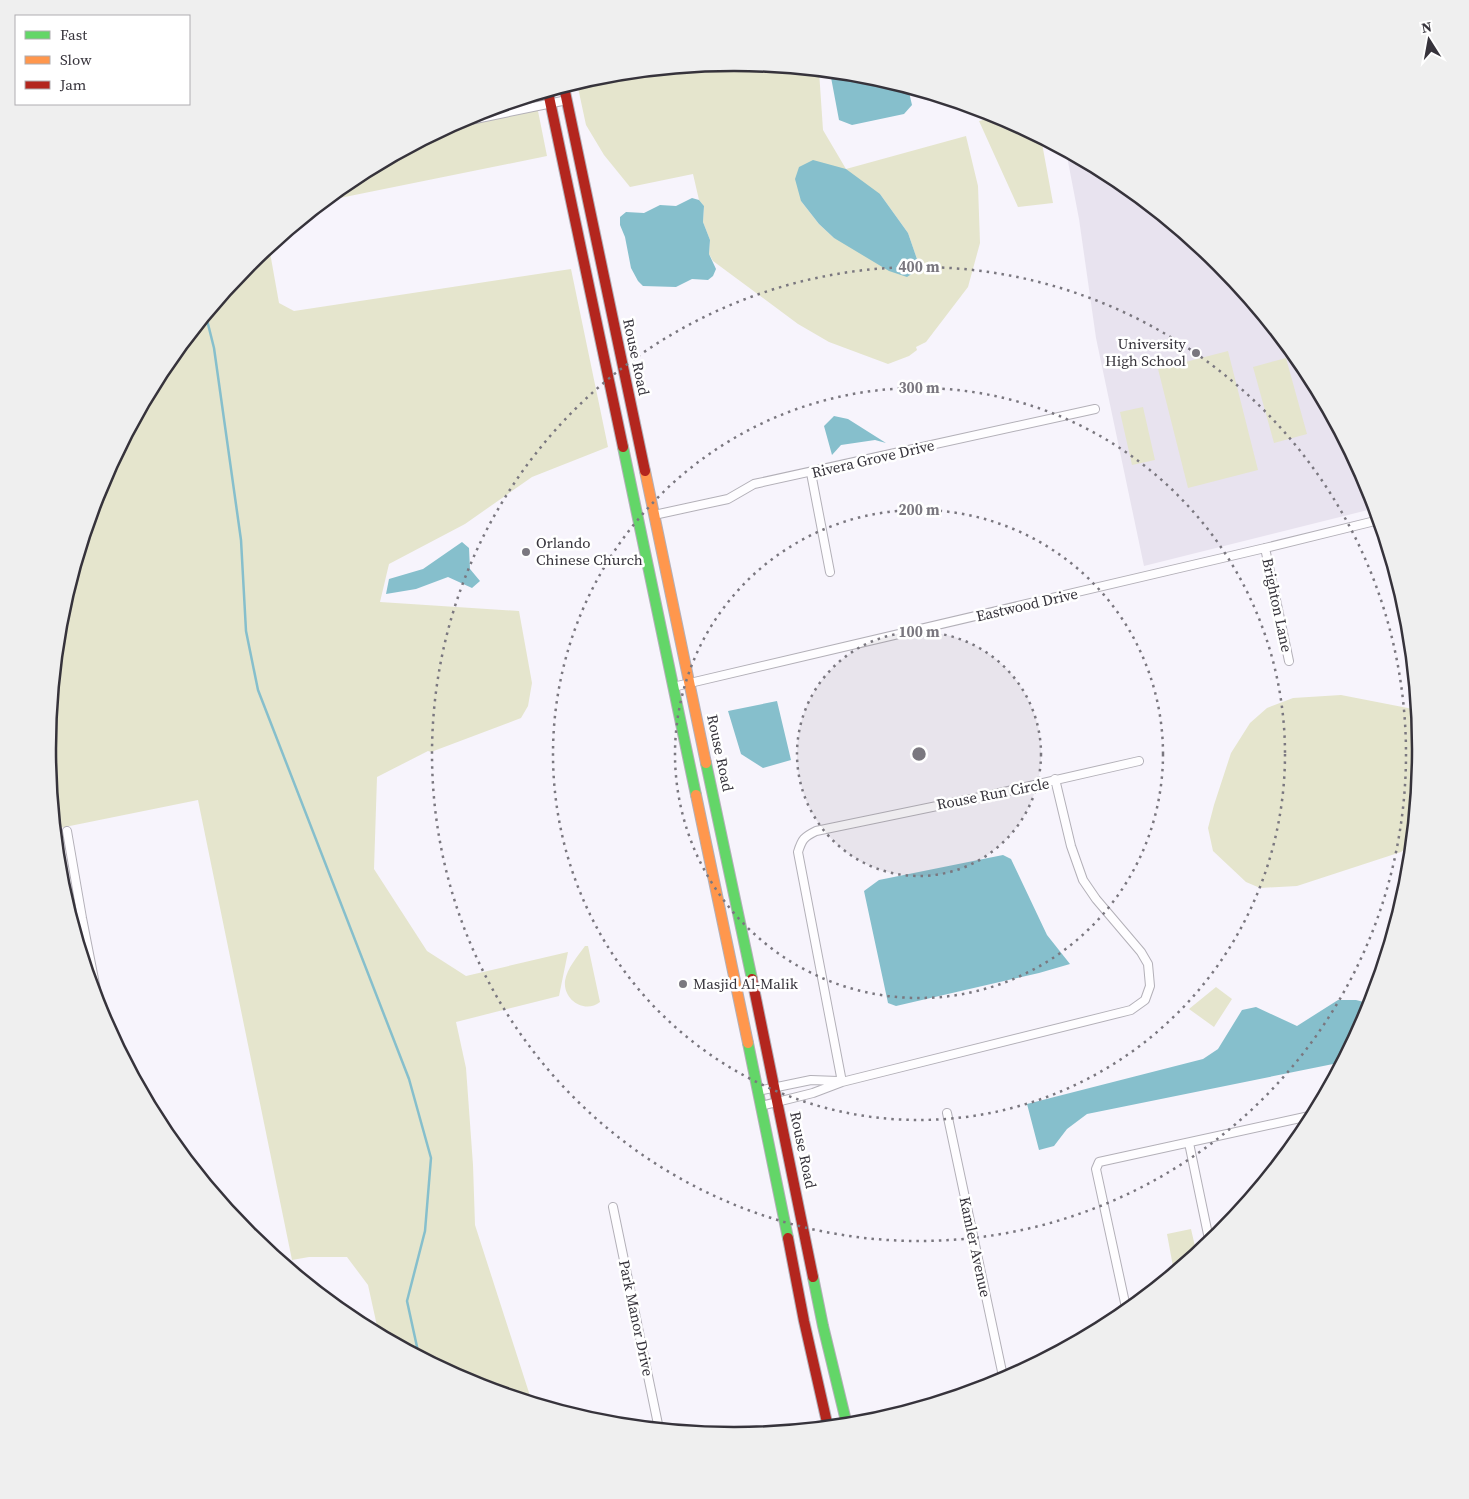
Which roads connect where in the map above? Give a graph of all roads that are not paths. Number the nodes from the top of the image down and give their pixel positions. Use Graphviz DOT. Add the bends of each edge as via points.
graph roads {
  1 [pos="565,93"];
  2 [pos="549,97"];
  3 [pos="567,100"];
  4 [pos="551,104"];
  5 [pos="495,115"];
  6 [pos="1095,409"];
  7 [pos="811,473"];
  8 [pos="654,515"];
  9 [pos="1373,521"];
  10 [pos="1265,548"];
  11 [pos="830,572"];
  12 [pos="1289,661"];
  13 [pos="690,684"];
  14 [pos="673,688"];
  15 [pos="1139,761"];
  16 [pos="1055,779"];
  17 [pos="67,831"];
  18 [pos="82,918"];
  19 [pos="78,919"];
  20 [pos="91,966"];
  21 [pos="811,1080"];
  22 [pos="842,1082"];
  23 [pos="775,1088"];
  24 [pos="758,1091"];
  25 [pos="813,1092"];
  26 [pos="778,1102"];
  27 [pos="761,1106"];
  28 [pos="947,1113"];
  29 [pos="1303,1118"];
  30 [pos="1188,1143"];
  31 [pos="613,1207"];
  32 [pos="1208,1235"];
  33 [pos="1125,1303"];
  34 [pos="1002,1372"];
  35 [pos="845,1418"];
  36 [pos="827,1421"];
  37 [pos="658,1423"];
  1 -- 3 [label="street, Rouse Road"];
  2 -- 4 [label="street, Rouse Road"];
  3 -- 4 [label="street"];
  3 -- 8 [label="street, Rouse Road"];
  4 -- 5 [label="street"];
  4 -- 14 [label="street, Rouse Road"];
  6 -- 7 [label="street, Rivera Grove Drive"];
  7 -- 8 [label="street, Rivera Grove Drive" via="754,484 728,499"];
  7 -- 11 [label="street"];
  8 -- 13 [label="street, Rouse Road"];
  9 -- 10 [label="street, Eastwood Drive"];
  10 -- 12 [label="street, Brighton Lane"];
  10 -- 13 [label="street, Eastwood Drive"];
  13 -- 14 [label="street, Eastwood Drive"];
  13 -- 23 [label="street, Rouse Road"];
  14 -- 24 [label="street, Rouse Road"];
  15 -- 16 [label="street"];
  16 -- 22 [label="street, Rouse Run Circle" via="816,831 802,840 798,852"];
  16 -- 22 [label="street, Rouse Run Circle" via="1083,880 1148,964 1150,986 1145,1000 1131,1010"];
  17 -- 18 [label="street"];
  18 -- 19 [label="street"];
  18 -- 20 [label="street"];
  21 -- 22 [label="street, Rouse Run Circle"];
  21 -- 23 [label="street, Rouse Run Circle"];
  21 -- 25 [label="street"];
  22 -- 25 [label="street, Rouse Run Circle"];
  23 -- 24 [label="street, Rouse Run Circle"];
  23 -- 26 [label="street, Rouse Road"];
  24 -- 27 [label="street, Rouse Road"];
  25 -- 26 [label="street, Rouse Run Circle"];
  26 -- 27 [label="street, Rouse Run Circle"];
  26 -- 35 [label="street, Rouse Road" via="823,1326"];
  27 -- 36 [label="street, Rouse Road"];
  28 -- 34 [label="street, Kamler Avenue"];
  29 -- 30 [label="street"];
  30 -- 32 [label="street"];
  30 -- 33 [label="street" via="1099,1162 1096,1169"];
  31 -- 37 [label="street, Park Manor Drive"];
}
